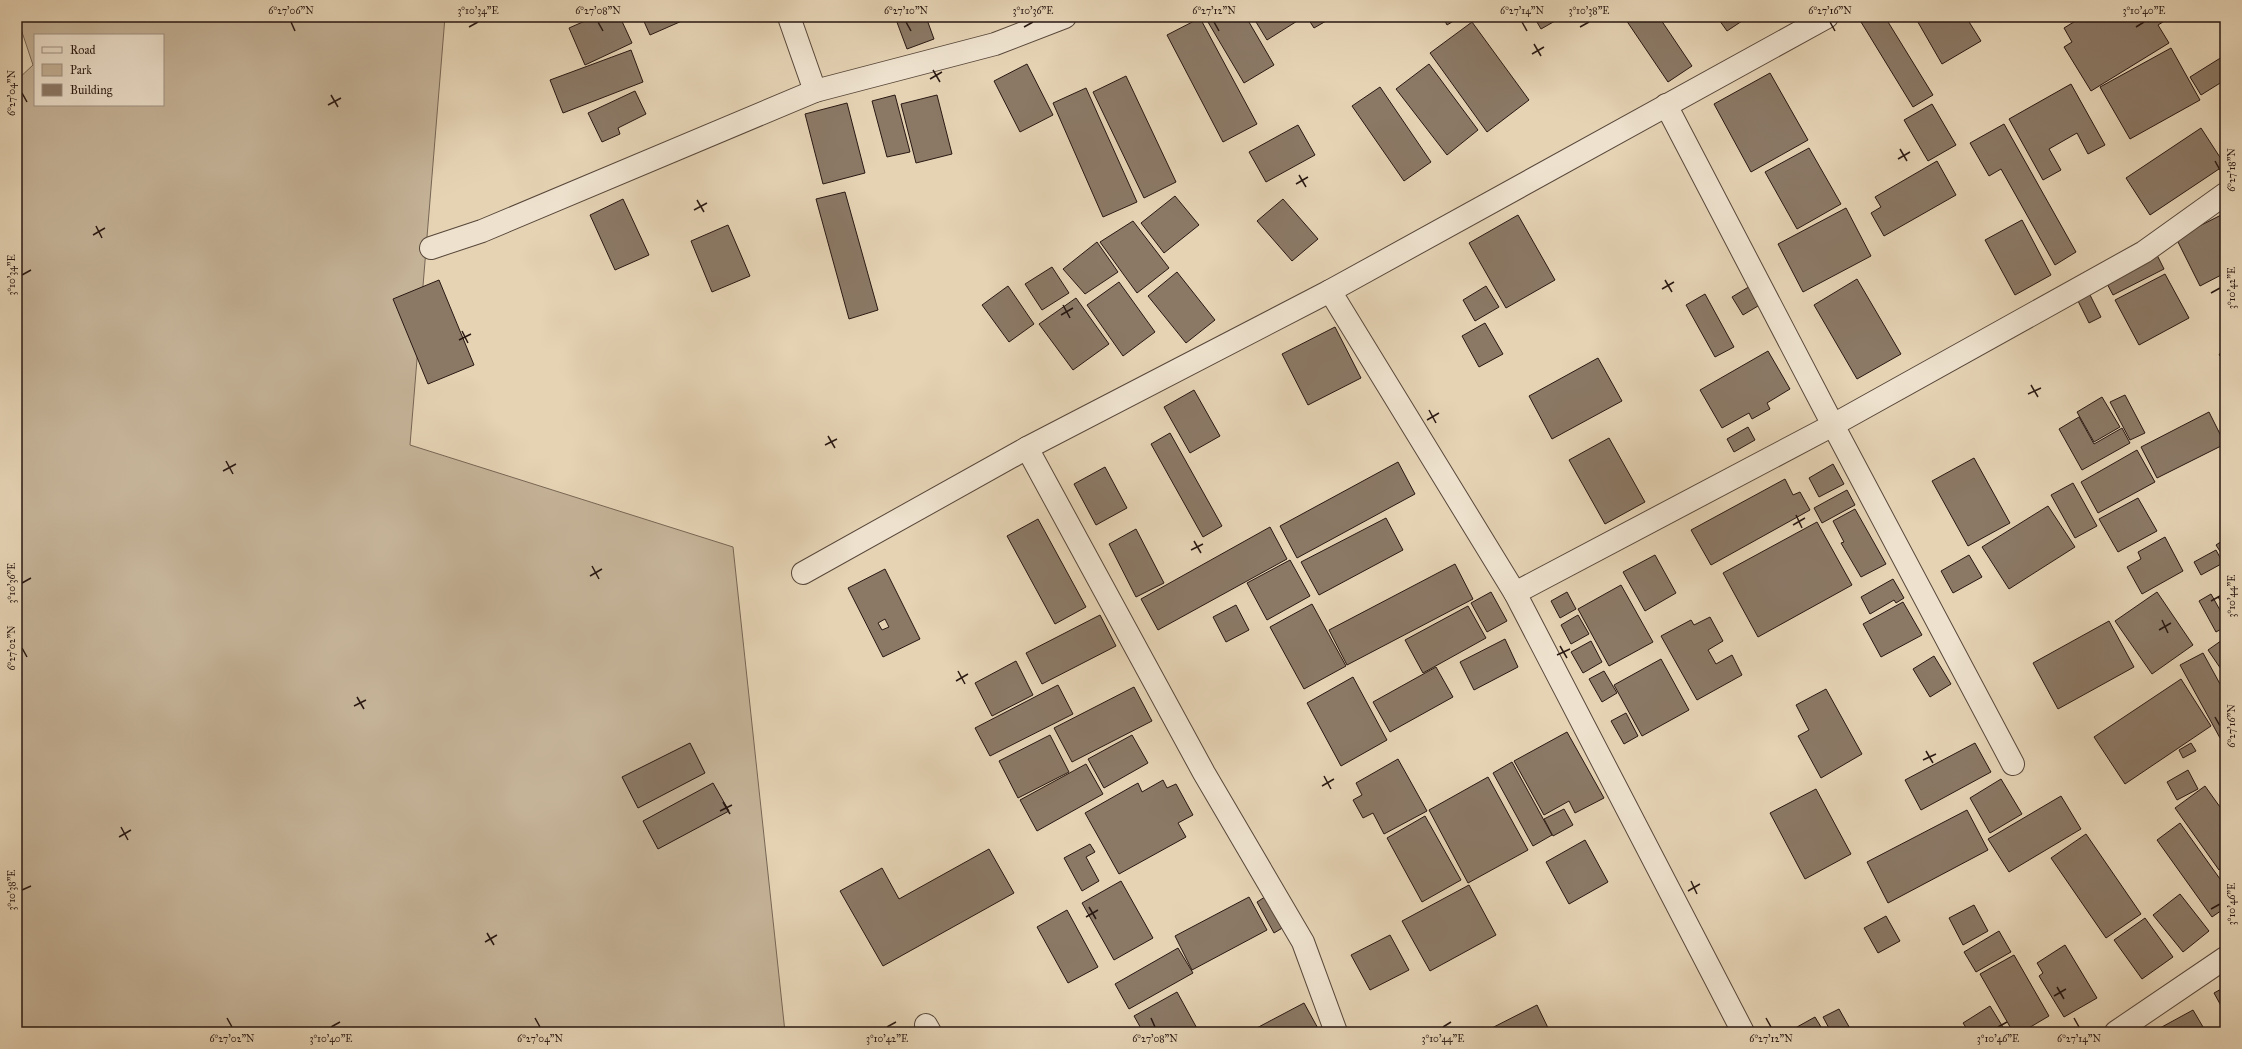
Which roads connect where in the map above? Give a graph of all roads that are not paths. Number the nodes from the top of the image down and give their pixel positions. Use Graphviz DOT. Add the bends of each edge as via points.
graph roads {
  1 [pos="789,17"];
  2 [pos="1065,17"];
  3 [pos="1827,17"];
  4 [pos="815,91"];
  5 [pos="1666,105"];
  6 [pos="2225,194"];
  7 [pos="431,248"];
  8 [pos="1330,291"];
  9 [pos="1833,426"];
  10 [pos="1027,448"];
  11 [pos="803,573"];
  12 [pos="1515,593"];
  13 [pos="2012,764"];
  14 [pos="2225,958"];
  15 [pos="1336,1032"];
  16 [pos="1743,1032"];
  17 [pos="2116,1032"];
  1 -- 4 [label="street"];
  2 -- 4 [label="street" via="995,44"];
  3 -- 5 [label="street"];
  4 -- 7 [label="street" via="482,231"];
  5 -- 8 [label="street"];
  5 -- 9 [label="street"];
  6 -- 9 [label="street" via="2144,252"];
  8 -- 10 [label="street"];
  8 -- 12 [label="street"];
  9 -- 12 [label="street"];
  9 -- 13 [label="street"];
  10 -- 11 [label="street"];
  10 -- 15 [label="street" via="1204,773 1303,942"];
  12 -- 16 [label="street"];
  14 -- 17 [label="street"];
}
